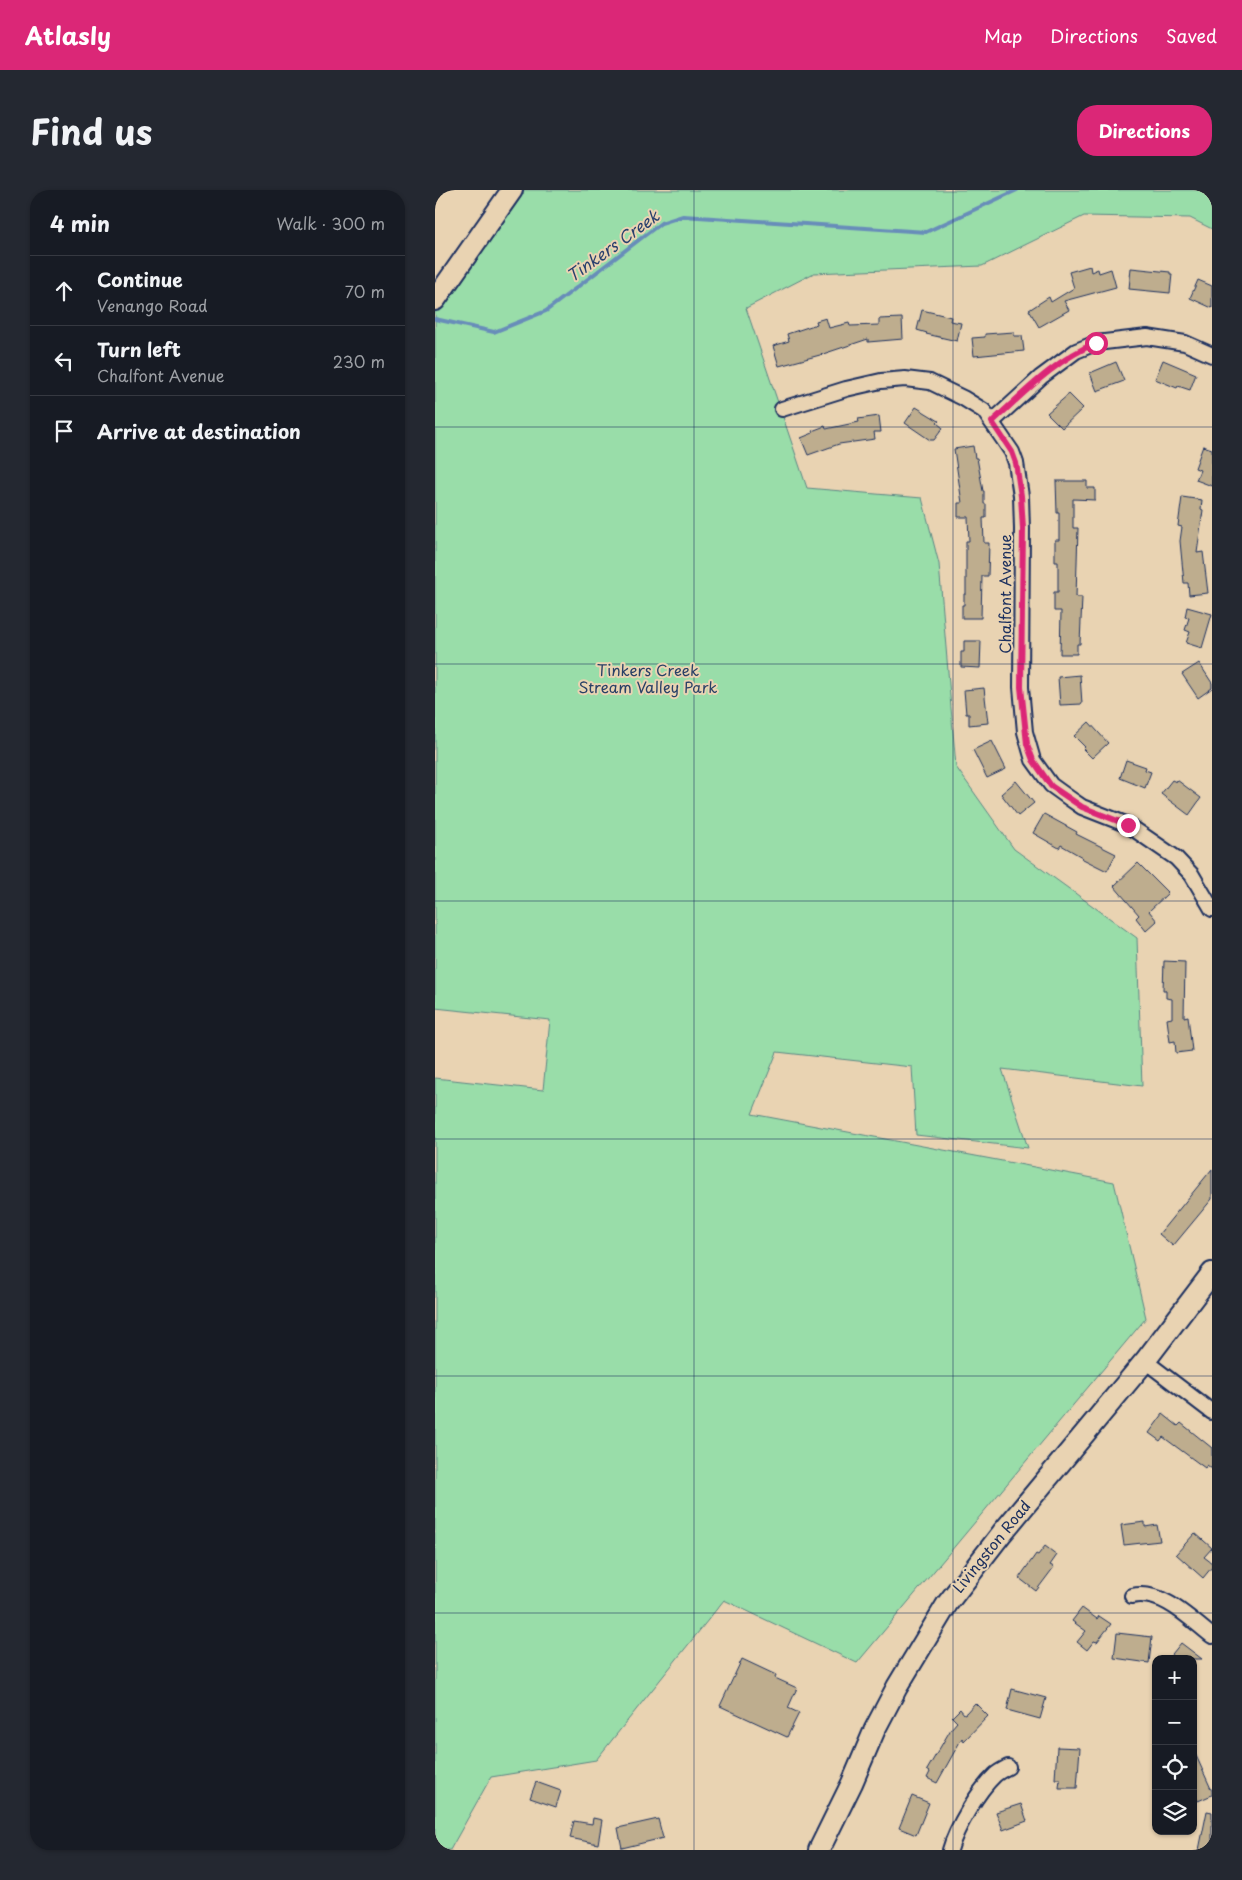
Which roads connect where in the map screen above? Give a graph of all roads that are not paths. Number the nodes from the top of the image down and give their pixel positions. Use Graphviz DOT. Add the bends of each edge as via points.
graph roads {
  1 [pos="512,190"];
  2 [pos="435,300"];
  3 [pos="1212,354"];
  4 [pos="783,409"];
  5 [pos="992,422"];
  6 [pos="1212,909"];
  7 [pos="1212,1273"];
  8 [pos="1145,1360"];
  9 [pos="1212,1412"];
  10 [pos="1132,1596"];
  11 [pos="1212,1636"];
  12 [pos="1008,1767"];
  13 [pos="819,1850"];
  14 [pos="950,1850"];
  1 -- 2 [label="main road"];
  3 -- 5 [label="street" via="1185,343 1147,337 1096,343 1076,351 1041,377"];
  4 -- 5 [label="street, Chalfont Avenue" via="846,389 905,379 930,382 963,398 984,411"];
  5 -- 6 [label="street, Chalfont Avenue" via="1012,452 1021,496 1021,687 1025,732 1033,760 1051,786 1082,807 1128,825 1176,858 1192,875"];
  7 -- 8 [label="main road, Livingston Road"];
  8 -- 9 [label="street"];
  8 -- 13 [label="main road, Livingston Road" via="1002,1532 947,1604 897,1687"];
  10 -- 11 [label="street" via="1155,1596"];
  12 -- 14 [label="street" via="996,1774 972,1805 953,1838"];
}
